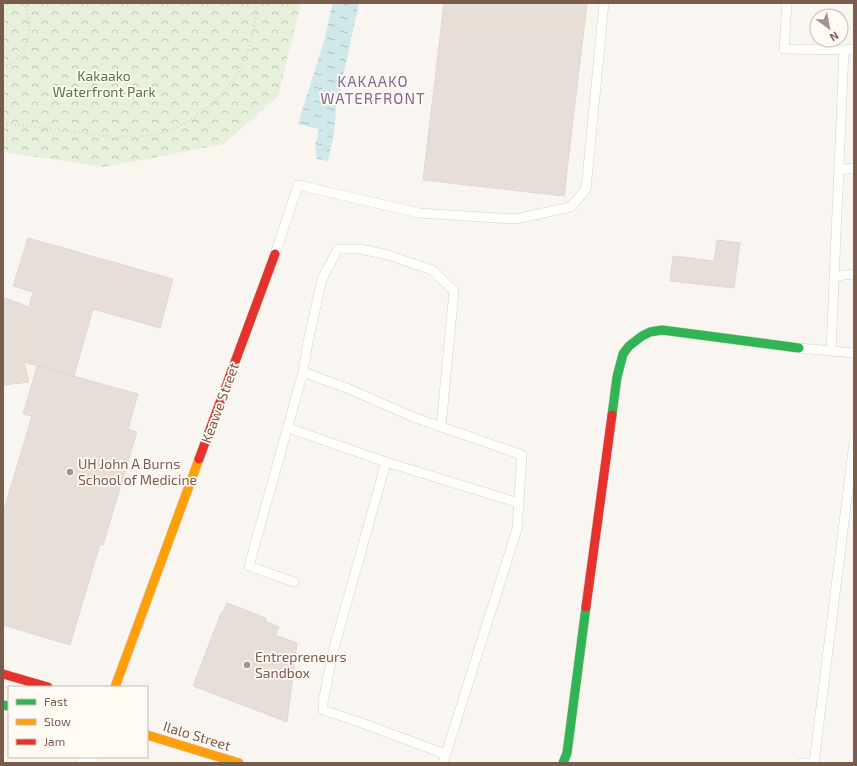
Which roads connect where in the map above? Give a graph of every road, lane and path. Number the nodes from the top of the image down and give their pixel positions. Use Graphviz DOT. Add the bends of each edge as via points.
graph roads {
  1 [pos="24,3"];
  2 [pos="256,3"];
  3 [pos="604,3"];
  4 [pos="787,3"];
  5 [pos="854,49"];
  6 [pos="844,50"];
  7 [pos="3,68"];
  8 [pos="3,123"];
  9 [pos="854,168"];
  10 [pos="839,170"];
  11 [pos="275,254"];
  12 [pos="854,274"];
  13 [pos="835,276"];
  14 [pos="799,348"];
  15 [pos="832,351"];
  16 [pos="854,353"];
  17 [pos="303,372"];
  18 [pos="441,427"];
  19 [pos="288,428"];
  20 [pos="854,442"];
  21 [pos="386,462"];
  22 [pos="519,503"];
  23 [pos="294,582"];
  24 [pos="3,674"];
  25 [pos="45,686"];
  26 [pos="115,686"];
  27 [pos="148,735"];
  28 [pos="444,759"];
  29 [pos="239,763"];
  30 [pos="563,763"];
  31 [pos="814,763"];
  1 -- 7 [label="path" via="30,24 26,44 15,60"];
  2 -- 8 [label="path" via="252,40 238,73 228,88 202,113 170,130 153,135 117,137"];
  3 -- 11 [label="lane" via="586,189 571,207 515,219 419,213 298,185"];
  4 -- 6 [label="lane" via="784,49"];
  5 -- 6 [label="lane"];
  6 -- 10 [label="lane"];
  9 -- 10 [label="lane"];
  10 -- 13 [label="lane"];
  11 -- 26 [label="street, Keawe Street"];
  12 -- 13 [label="lane"];
  13 -- 15 [label="lane"];
  14 -- 15 [label="lane"];
  14 -- 30 [label="street" via="653,330 628,346 623,354 617,377 567,753"];
  15 -- 16 [label="lane"];
  17 -- 18 [label="lane"];
  17 -- 18 [label="lane" via="322,279 338,249 360,249 388,255 432,270 454,291"];
  17 -- 19 [label="lane"];
  18 -- 22 [label="lane" via="522,456"];
  19 -- 21 [label="lane"];
  19 -- 23 [label="lane" via="248,566"];
  20 -- 31 [label="lane"];
  21 -- 22 [label="lane"];
  21 -- 28 [label="lane" via="333,652 323,710 362,722"];
  22 -- 28 [label="lane" via="517,529"];
  24 -- 25 [label="street"];
  27 -- 29 [label="street, Ilalo Street"];
}
